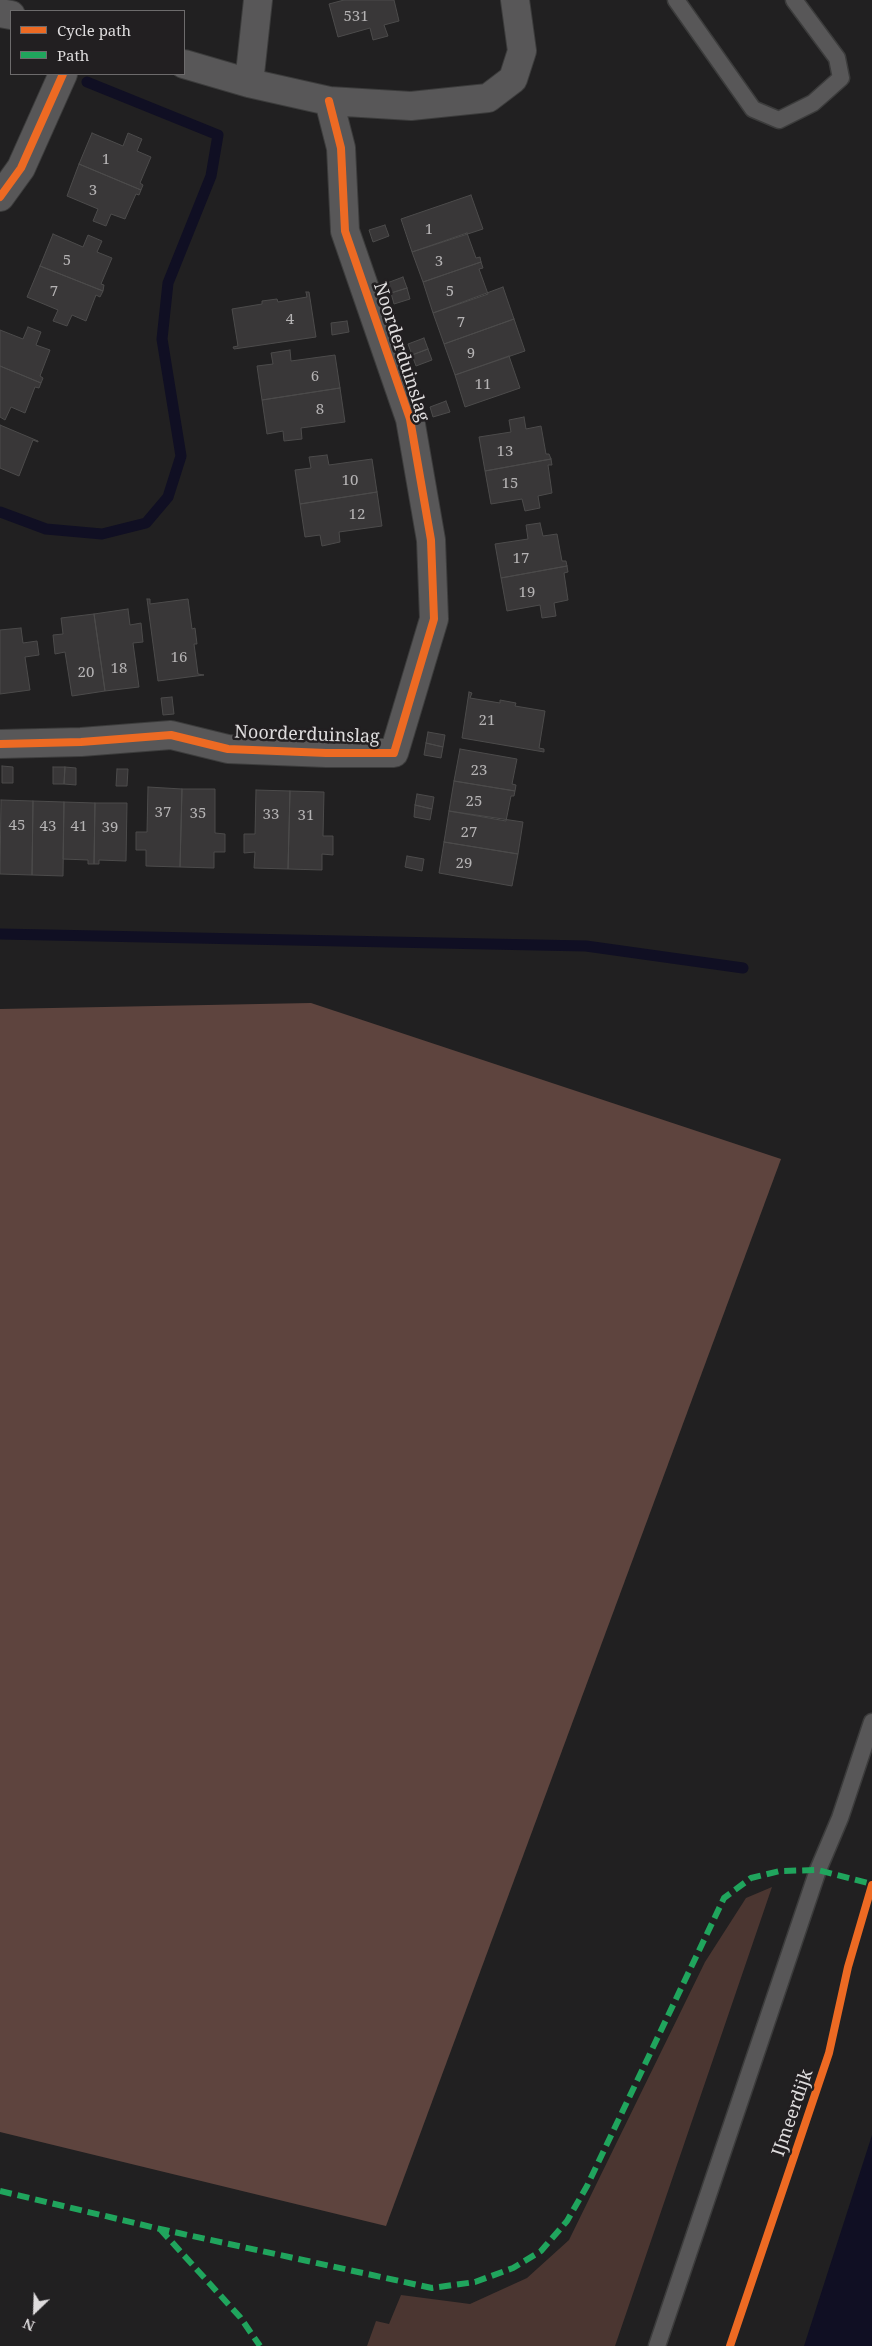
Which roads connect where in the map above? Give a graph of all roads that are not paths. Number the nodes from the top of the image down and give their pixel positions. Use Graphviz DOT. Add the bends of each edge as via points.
graph roads {
  1 [pos="258,0"];
  2 [pos="515,0"];
  3 [pos="676,0"];
  4 [pos="794,0"];
  5 [pos="185,64"];
  6 [pos="63,75"];
  7 [pos="249,83"];
  8 [pos="329,101"];
  9 [pos="0,197"];
  10 [pos="0,744"];
  11 [pos="872,1722"];
  12 [pos="657,2346"];
  1 -- 7 [label="street"];
  2 -- 8 [label="street" via="522,51 513,79 488,98 411,106"];
  3 -- 4 [label="lane" via="753,109 779,120 813,104 841,78 836,58"];
  5 -- 7 [label="street"];
  6 -- 9 [label="street" via="21,168"];
  7 -- 8 [label="street"];
  8 -- 10 [label="street, Noorderduinslag" via="341,148 345,231 410,419 431,540 434,619 394,753 228,749 171,735"];
  11 -- 12 [label="lane" via="840,1818 818,1870"];
}
